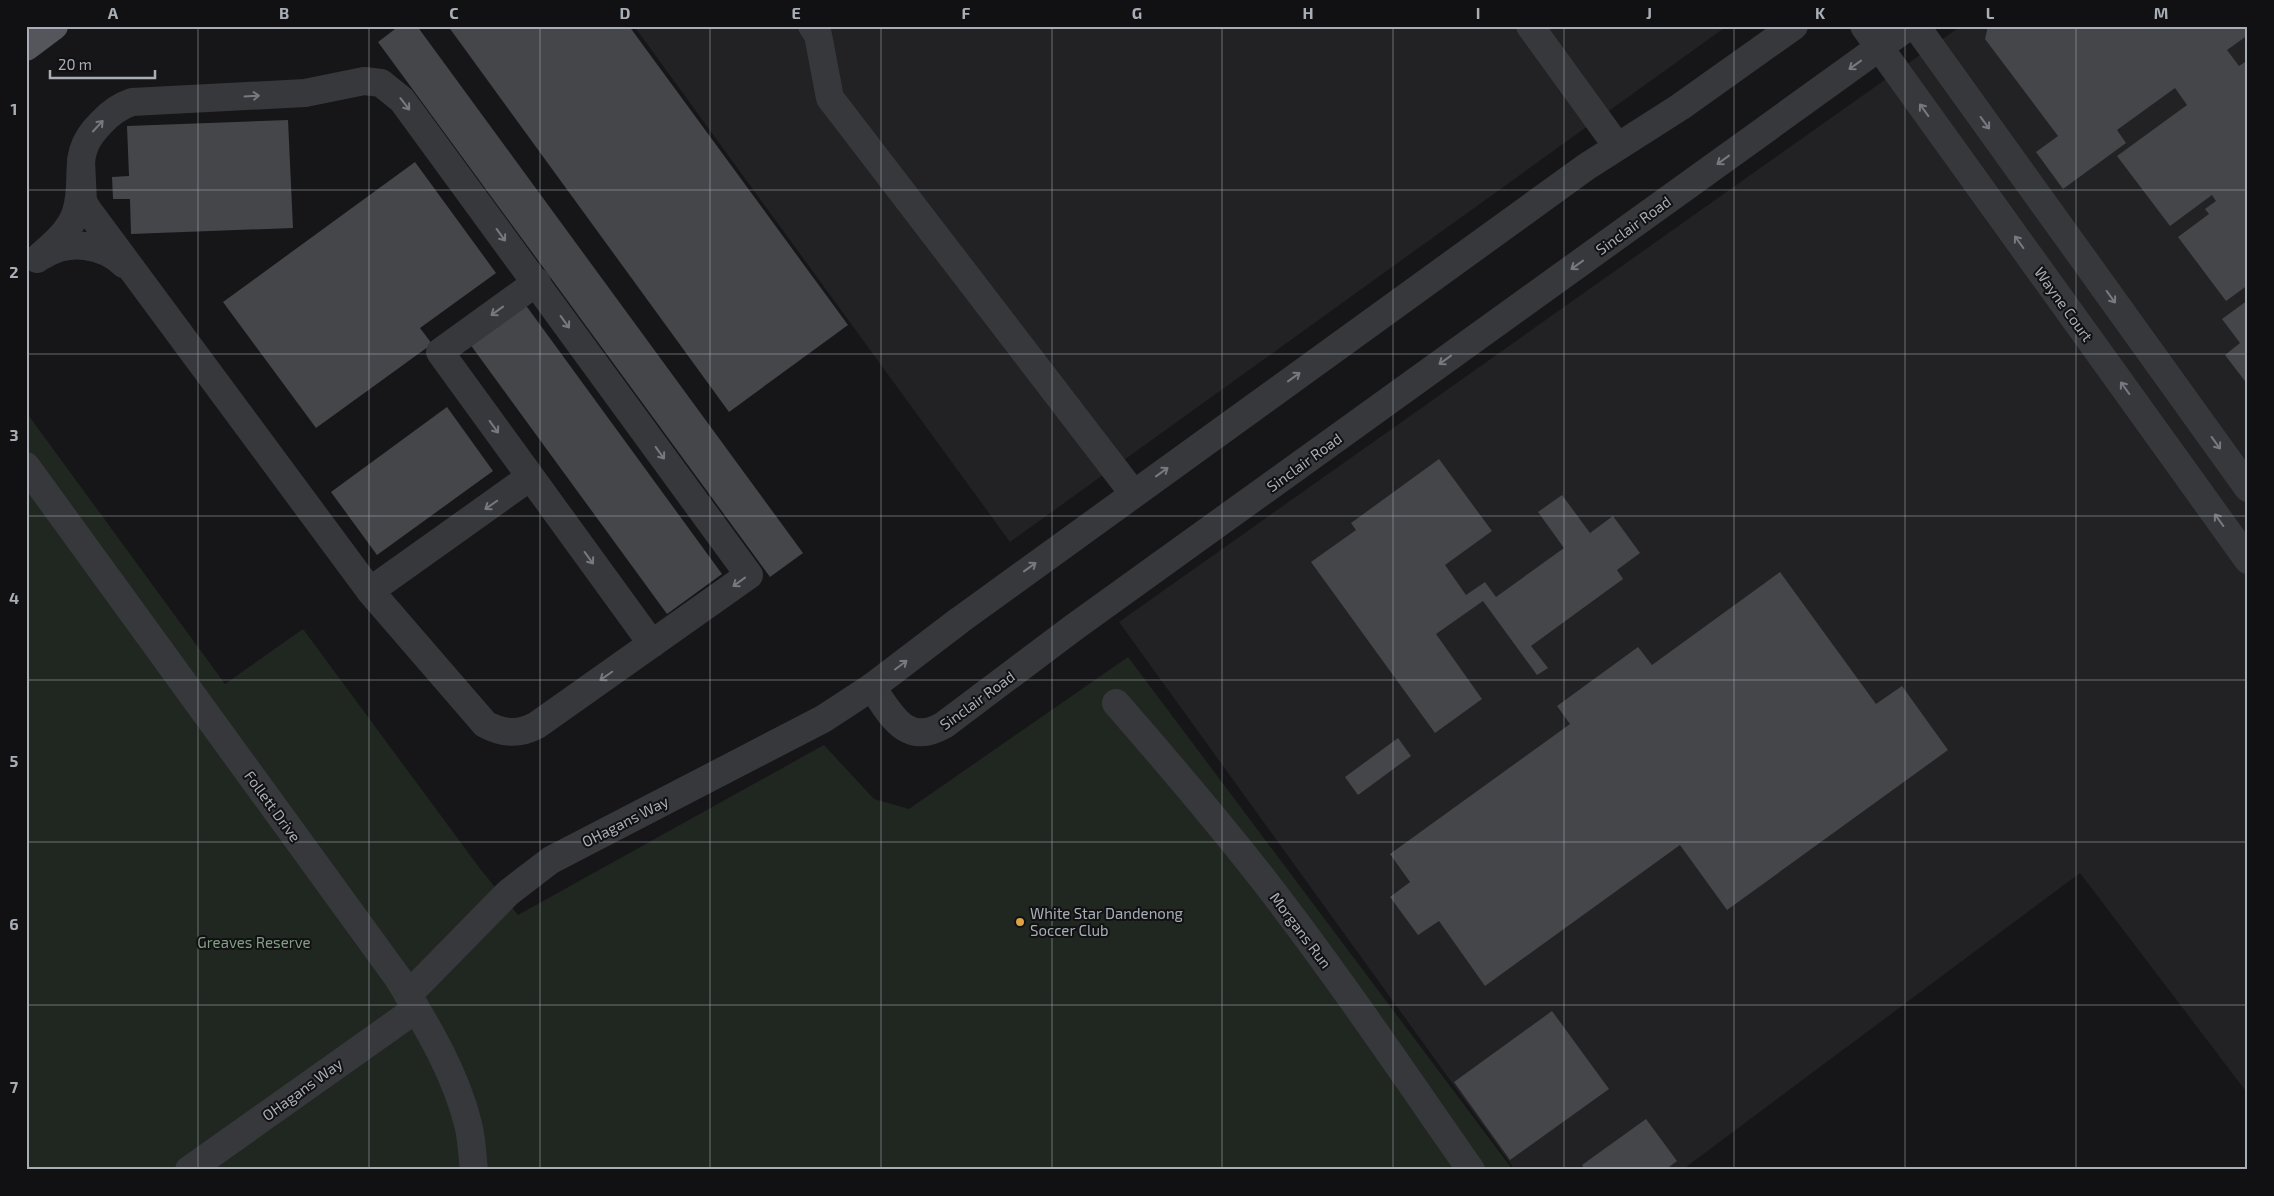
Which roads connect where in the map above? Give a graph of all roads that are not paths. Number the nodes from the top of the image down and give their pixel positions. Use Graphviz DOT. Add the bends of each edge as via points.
graph roads {
  1 [pos="54,26"];
  2 [pos="812,26"];
  3 [pos="1530,26"];
  4 [pos="1794,26"];
  5 [pos="1909,26"];
  6 [pos="1916,26"];
  7 [pos="1871,37"];
  8 [pos="26,47"];
  9 [pos="1617,146"];
  10 [pos="80,160"];
  11 [pos="32,263"];
  12 [pos="2086,263"];
  13 [pos="131,270"];
  14 [pos="536,282"];
  15 [pos="2052,287"];
  16 [pos="2196,415"];
  17 [pos="2161,439"];
  18 [pos="26,466"];
  19 [pos="530,477"];
  20 [pos="2248,488"];
  21 [pos="1133,493"];
  22 [pos="2248,560"];
  23 [pos="370,591"];
  24 [pos="652,644"];
  25 [pos="872,687"];
  26 [pos="1116,703"];
  27 [pos="412,1002"];
  28 [pos="189,1170"];
  29 [pos="474,1170"];
  30 [pos="1471,1170"];
  1 -- 8 [label="main road"];
  2 -- 21 [label="street" via="818,35 830,98"];
  3 -- 9 [label="street"];
  4 -- 9 [label="street" via="1680,107"];
  5 -- 7 [label="street, Sinclair Road"];
  6 -- 12 [label="street, one-way"];
  15 -- 7 [label="street, Wayne Court, one-way"];
  7 -- 25 [label="street, Sinclair Road, one-way" via="944,725 925,733 906,729 895,720"];
  21 -- 9 [label="street, one-way"];
  10 -- 11 [label="street" via="76,213 68,228"];
  10 -- 13 [label="street" via="85,206"];
  10 -- 14 [label="street, one-way" via="84,144 95,128 113,112 132,102 285,95 364,81 381,83 402,100"];
  11 -- 13 [label="street" via="62,247 81,246 106,251"];
  12 -- 15 [label="street"];
  12 -- 16 [label="street, one-way"];
  13 -- 23 [label="street"];
  14 -- 19 [label="street, one-way" via="440,352"];
  14 -- 24 [label="street, one-way" via="749,575"];
  17 -- 15 [label="street, Wayne Court, one-way"];
  16 -- 17 [label="street"];
  16 -- 20 [label="street, one-way"];
  22 -- 17 [label="street, Wayne Court, one-way"];
  18 -- 27 [label="street, Follett Drive"];
  19 -- 23 [label="street, one-way"];
  19 -- 24 [label="street, one-way"];
  25 -- 21 [label="street, one-way"];
  24 -- 23 [label="street, one-way" via="537,725 520,732 504,732 485,724 475,714"];
  25 -- 27 [label="street, OHagans Way" via="823,719 551,860 508,893"];
  26 -- 30 [label="street, Morgans Run" via="1274,893"];
  27 -- 28 [label="street, OHagans Way"];
  27 -- 29 [label="street, Follett Drive" via="436,1045 464,1108"];
}
